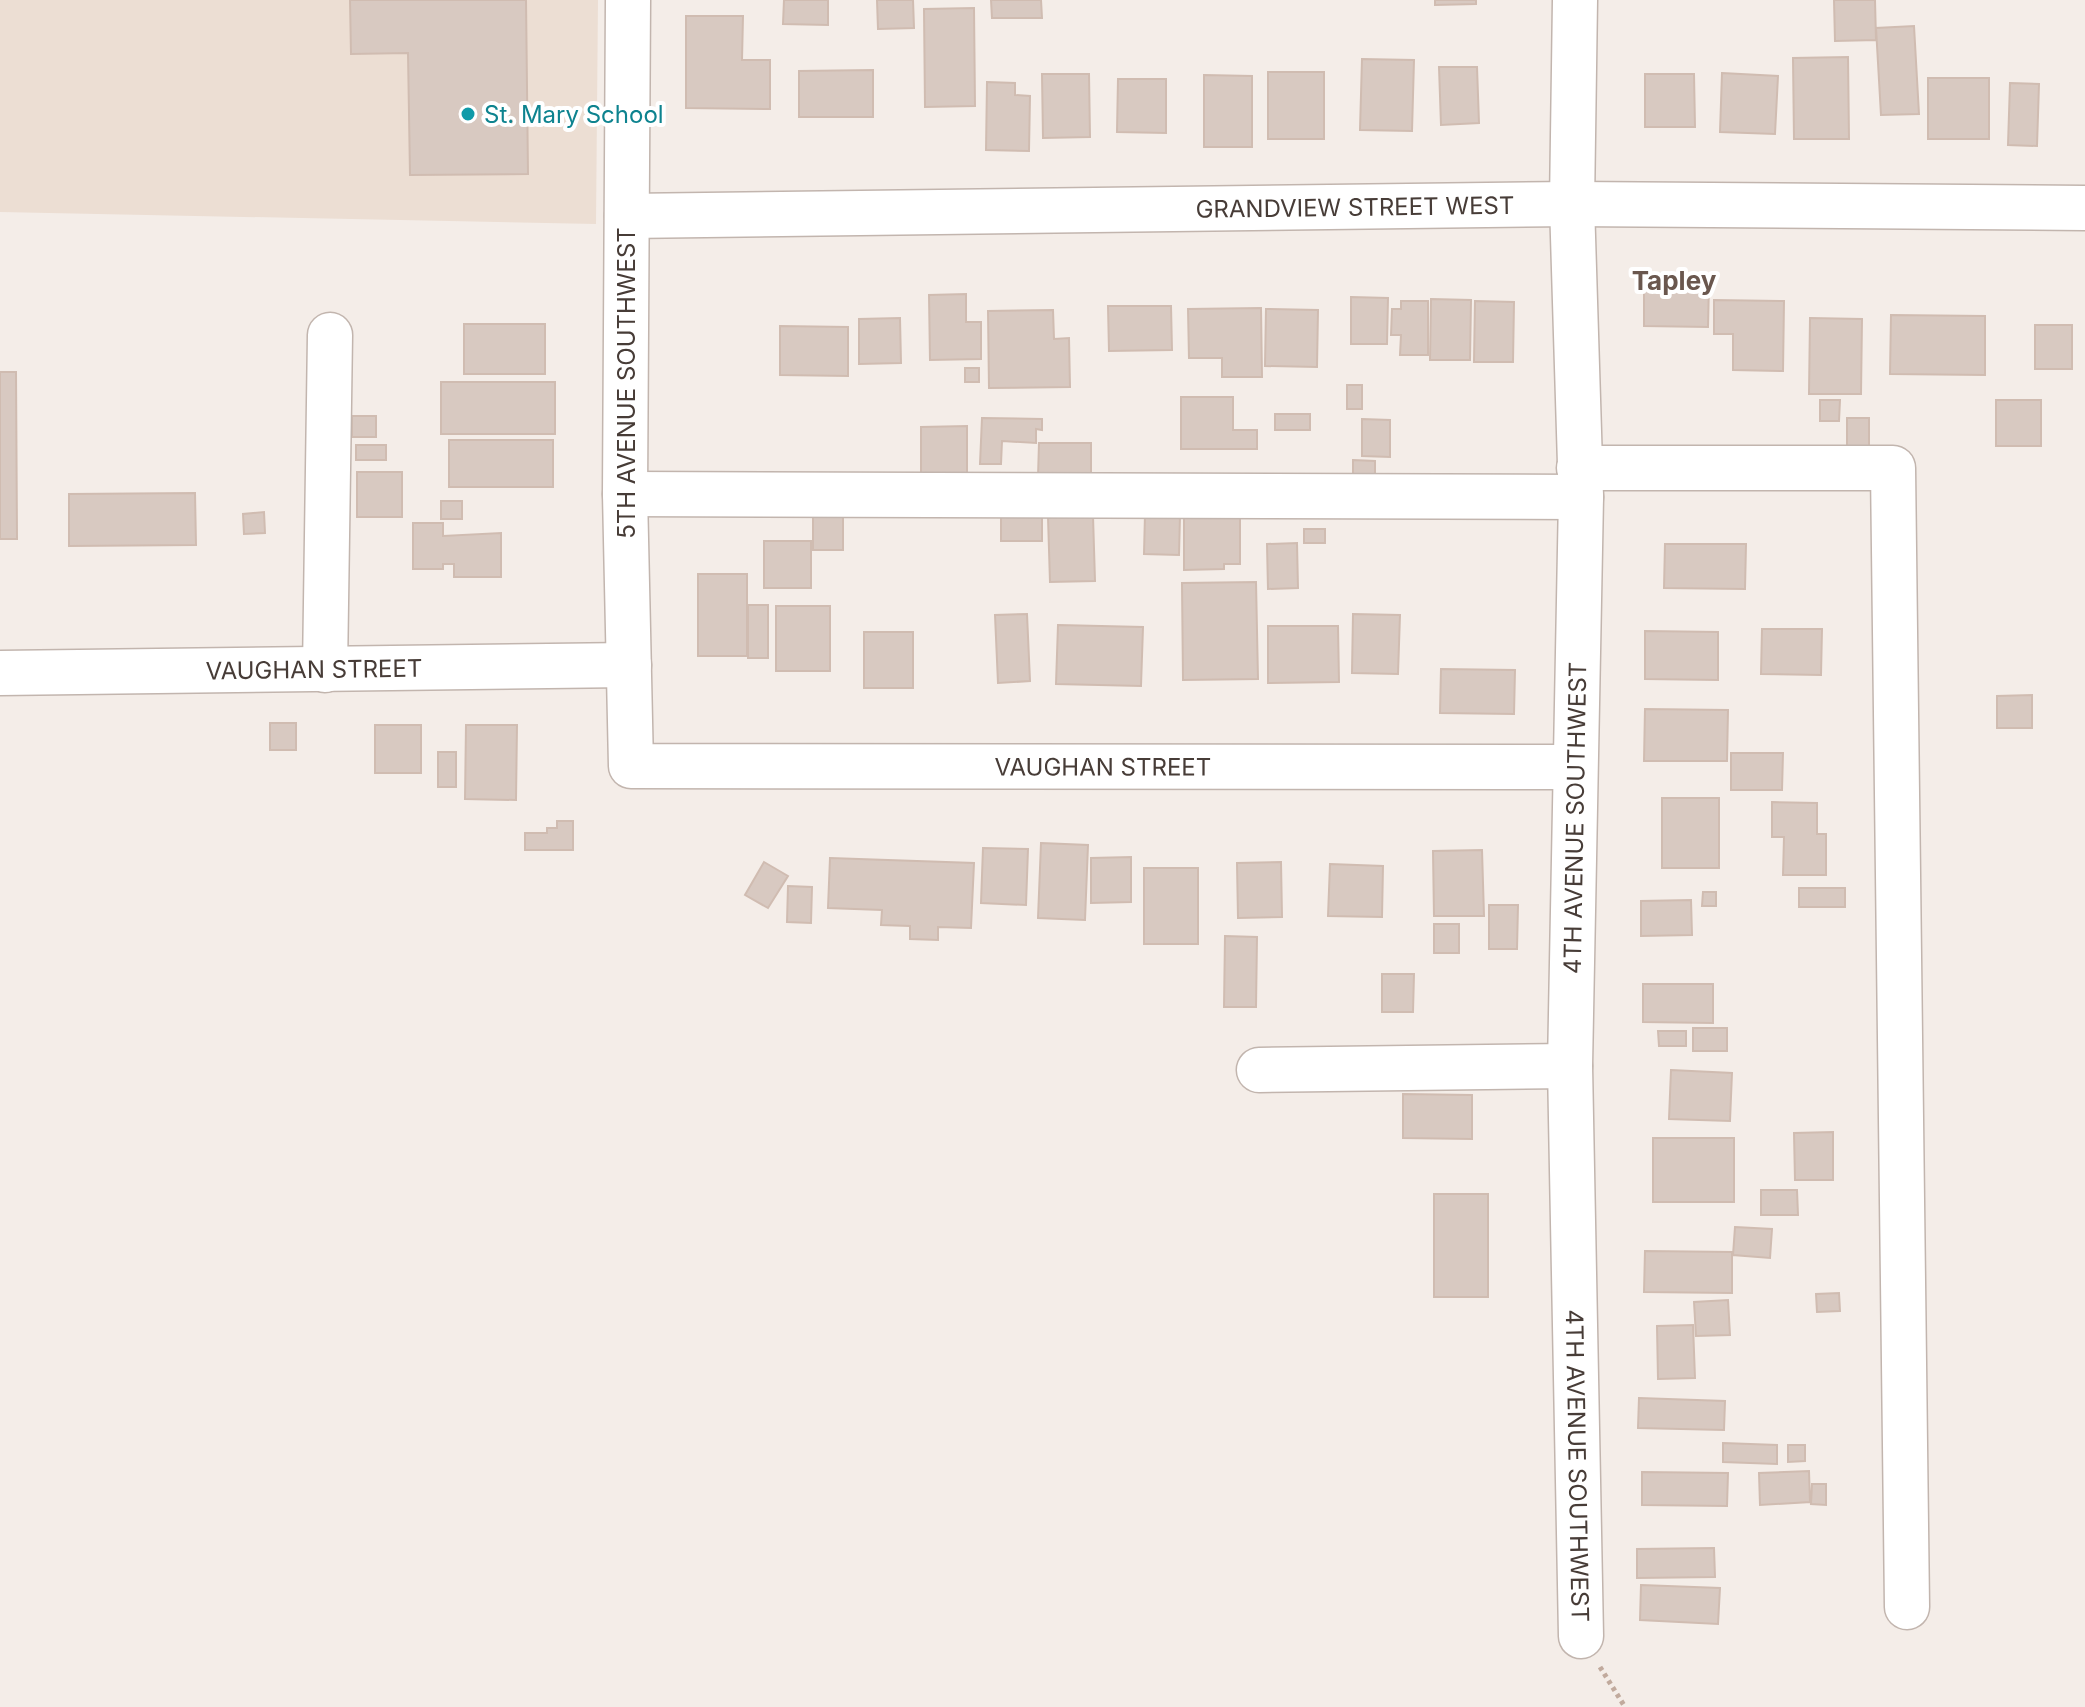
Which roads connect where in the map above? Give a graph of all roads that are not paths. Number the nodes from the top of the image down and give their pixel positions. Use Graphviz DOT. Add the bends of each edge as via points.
graph roads {
  1 [pos="628,0"];
  2 [pos="1575,0"];
  3 [pos="1572,204"];
  4 [pos="2085,208"];
  5 [pos="627,216"];
  6 [pos="330,335"];
  7 [pos="1580,483"];
  8 [pos="625,494"];
  9 [pos="629,665"];
  10 [pos="325,670"];
  11 [pos="0,673"];
  12 [pos="631,766"];
  13 [pos="1575,767"];
  14 [pos="1570,1066"];
  15 [pos="1259,1070"];
  16 [pos="1907,1607"];
  17 [pos="1581,1636"];
  1 -- 5 [label="street, 5TH AVENUE SOUTHWEST"];
  2 -- 3 [label="street, 4TH AVENUE SOUTHWEST"];
  3 -- 4 [label="street, GRANDVIEW STREET WEST"];
  3 -- 5 [label="street, GRANDVIEW STREET WEST"];
  3 -- 7 [label="street, 4TH AVENUE SOUTHWEST"];
  5 -- 8 [label="street, 5TH AVENUE SOUTHWEST"];
  6 -- 10 [label="street"];
  7 -- 8 [label="street"];
  7 -- 13 [label="street, 4TH AVENUE SOUTHWEST"];
  7 -- 16 [label="street" via="1893,468"];
  8 -- 9 [label="street, 5TH AVENUE SOUTHWEST"];
  9 -- 10 [label="street, VAUGHAN STREET"];
  9 -- 12 [label="street, 5TH AVENUE SOUTHWEST"];
  10 -- 11 [label="street, VAUGHAN STREET"];
  12 -- 13 [label="street, VAUGHAN STREET"];
  13 -- 14 [label="street, 4TH AVENUE SOUTHWEST"];
  14 -- 15 [label="street"];
  14 -- 17 [label="street, 4TH AVENUE SOUTHWEST"];
}
